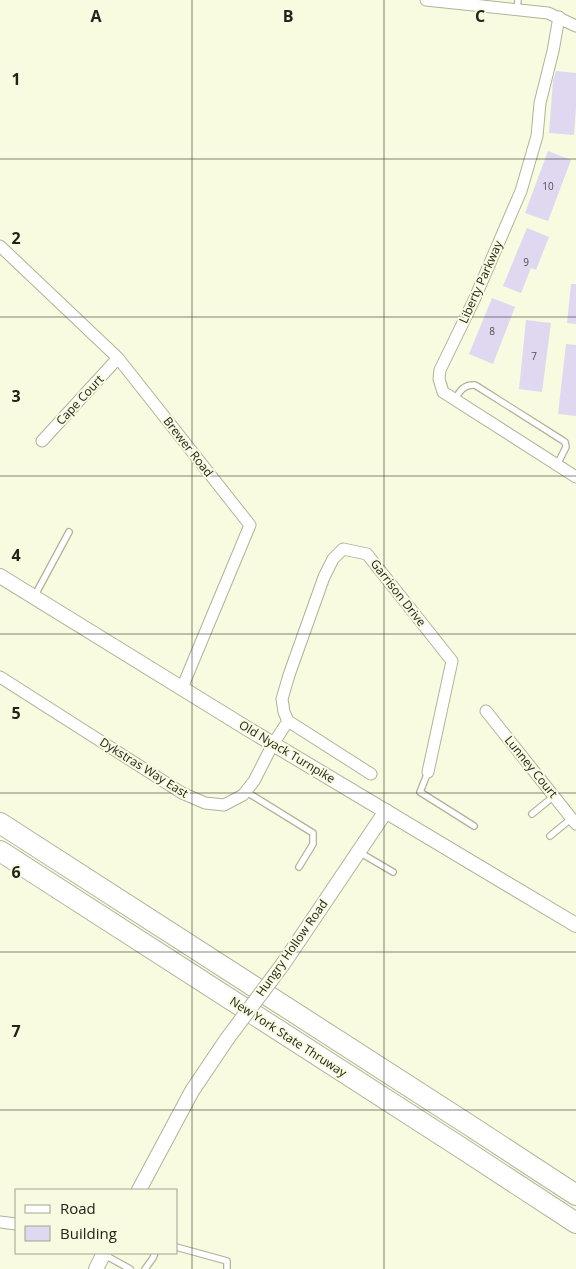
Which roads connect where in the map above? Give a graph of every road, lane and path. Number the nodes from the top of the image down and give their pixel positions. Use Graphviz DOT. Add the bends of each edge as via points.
graph roads {
  1 [pos="426,0"];
  2 [pos="518,5"];
  3 [pos="559,17"];
  4 [pos="576,26"];
  5 [pos="2,252"];
  6 [pos="118,358"];
  7 [pos="455,400"];
  8 [pos="42,441"];
  9 [pos="557,465"];
  10 [pos="576,477"];
  11 [pos="70,532"];
  12 [pos="1,580"];
  13 [pos="34,597"];
  14 [pos="0,677"];
  15 [pos="182,688"];
  16 [pos="486,711"];
  17 [pos="288,721"];
  18 [pos="273,744"];
  19 [pos="428,772"];
  20 [pos="371,774"];
  21 [pos="245,792"];
  22 [pos="554,796"];
  23 [pos="386,811"];
  24 [pos="532,814"];
  25 [pos="574,821"];
  26 [pos="0,823"];
  27 [pos="474,826"];
  28 [pos="550,836"];
  29 [pos="0,852"];
  30 [pos="359,852"];
  31 [pos="298,867"];
  32 [pos="393,872"];
  33 [pos="576,925"];
  34 [pos="141,1189"];
  35 [pos="576,1195"];
  36 [pos="0,1222"];
  37 [pos="576,1223"];
  38 [pos="15,1224"];
  39 [pos="178,1248"];
  40 [pos="104,1254"];
  41 [pos="106,1254"];
  42 [pos="155,1254"];
  43 [pos="96,1269"];
  44 [pos="130,1269"];
  45 [pos="145,1269"];
  46 [pos="226,1269"];
  1 -- 2 [label="street"];
  2 -- 3 [label="street"];
  3 -- 4 [label="street"];
  3 -- 7 [label="street, Liberty Parkway" via="540,103 537,136 521,191 440,370 443,392"];
  5 -- 6 [label="street, Brewer Road"];
  6 -- 8 [label="street, Cape Court"];
  6 -- 15 [label="street, Brewer Road" via="250,525"];
  7 -- 9 [label="street, Liberty Parkway"];
  7 -- 9 [label="lane" via="463,388 475,386 562,440 566,447"];
  9 -- 10 [label="street, Liberty Parkway"];
  11 -- 13 [label="lane"];
  12 -- 13 [label="street, Old Nyack Turnpike"];
  13 -- 15 [label="street, Old Nyack Turnpike"];
  14 -- 21 [label="street, Dykstras Way East" via="182,793 205,803 224,804"];
  15 -- 18 [label="street, Old Nyack Turnpike"];
  16 -- 22 [label="street, Lunney Court"];
  17 -- 18 [label="street"];
  17 -- 19 [label="street, Garrison Drive" via="282,699 324,577 333,559 343,549 367,554 452,660"];
  17 -- 20 [label="street"];
  18 -- 21 [label="street, Dykstras Way East"];
  18 -- 23 [label="street, Old Nyack Turnpike"];
  19 -- 27 [label="lane" via="420,792"];
  21 -- 31 [label="lane" via="313,833 313,844"];
  22 -- 24 [label="lane"];
  22 -- 25 [label="street, Lunney Court"];
  23 -- 30 [label="street, Hungry Hollow Road"];
  23 -- 33 [label="street, Old Nyack Turnpike"];
  25 -- 28 [label="lane"];
  26 -- 35 [label="highway, New York State Thruway"];
  29 -- 37 [label="highway, New York State Thruway"];
  30 -- 32 [label="lane"];
  30 -- 34 [label="street, Hungry Hollow Road, bridge" via="188,1098"];
  36 -- 38 [label="street"];
  39 -- 46 [label="lane" via="227,1261"];
  40 -- 43 [label="street"];
  41 -- 44 [label="lane"];
  42 -- 45 [label="lane"];
}
